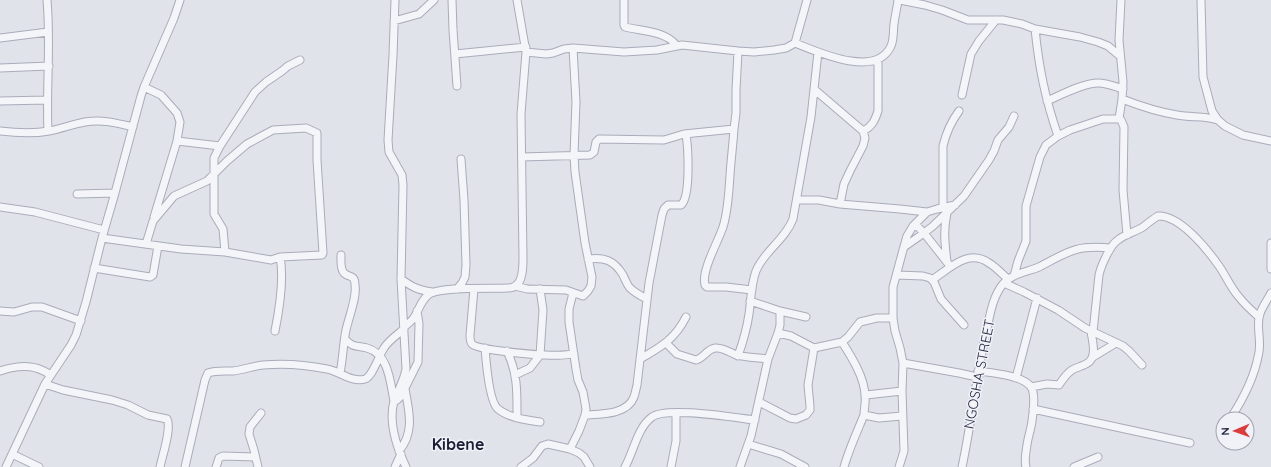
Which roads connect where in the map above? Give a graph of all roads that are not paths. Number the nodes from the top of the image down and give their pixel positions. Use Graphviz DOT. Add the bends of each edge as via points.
graph roads {
  1 [pos="47,0"];
  2 [pos="180,0"];
  3 [pos="395,0"];
  4 [pos="434,0"];
  5 [pos="452,0"];
  6 [pos="517,0"];
  7 [pos="624,0"];
  8 [pos="807,0"];
  9 [pos="899,0"];
  10 [pos="1121,0"];
  11 [pos="1201,0"];
  12 [pos="996,20"];
  13 [pos="394,21"];
  14 [pos="1035,29"];
  15 [pos="48,32"];
  16 [pos="0,38"];
  17 [pos="795,43"];
  18 [pos="676,45"];
  19 [pos="573,48"];
  20 [pos="526,50"];
  21 [pos="738,51"];
  22 [pos="818,52"];
  23 [pos="455,54"];
  24 [pos="1120,56"];
  25 [pos="878,59"];
  26 [pos="300,60"];
  27 [pos="49,66"];
  28 [pos="0,68"];
  29 [pos="458,86"];
  30 [pos="144,87"];
  31 [pos="1123,89"];
  32 [pos="815,90"];
  33 [pos="962,95"];
  34 [pos="1122,99"];
  35 [pos="47,100"];
  36 [pos="0,101"];
  37 [pos="1047,101"];
  38 [pos="959,111"];
  39 [pos="1014,116"];
  40 [pos="1119,120"];
  41 [pos="1218,120"];
  42 [pos="133,127"];
  43 [pos="734,129"];
  44 [pos="0,131"];
  45 [pos="48,131"];
  46 [pos="863,131"];
  47 [pos="686,134"];
  48 [pos="1058,136"];
  49 [pos="1271,140"];
  50 [pos="177,141"];
  51 [pos="220,146"];
  52 [pos="574,155"];
  53 [pos="522,157"];
  54 [pos="461,159"];
  55 [pos="214,174"];
  56 [pos="115,193"];
  57 [pos="77,194"];
  58 [pos="797,200"];
  59 [pos="840,204"];
  60 [pos="0,207"];
  61 [pos="945,210"];
  62 [pos="927,212"];
  63 [pos="153,221"];
  64 [pos="915,224"];
  65 [pos="104,230"];
  66 [pos="924,233"];
  67 [pos="1127,235"];
  68 [pos="102,238"];
  69 [pos="1271,243"];
  70 [pos="146,244"];
  71 [pos="158,246"];
  72 [pos="904,247"];
  73 [pos="1110,248"];
  74 [pos="224,252"];
  75 [pos="341,255"];
  76 [pos="280,257"];
  77 [pos="588,259"];
  78 [pos="948,264"];
  79 [pos="94,268"];
  80 [pos="1271,269"];
  81 [pos="897,275"];
  82 [pos="401,279"];
  83 [pos="1008,279"];
  84 [pos="932,280"];
  85 [pos="515,286"];
  86 [pos="457,289"];
  87 [pos="474,289"];
  88 [pos="540,289"];
  89 [pos="752,290"];
  90 [pos="432,292"];
  91 [pos="573,293"];
  92 [pos="1271,293"];
  93 [pos="646,298"];
  94 [pos="1037,298"];
  95 [pos="750,301"];
  96 [pos="0,311"];
  97 [pos="417,311"];
  98 [pos="780,311"];
  99 [pos="686,317"];
  100 [pos="806,317"];
  101 [pos="1259,317"];
  102 [pos="892,318"];
  103 [pos="80,321"];
  104 [pos="964,325"];
  105 [pos="404,328"];
  106 [pos="275,331"];
  107 [pos="1092,332"];
  108 [pos="778,333"];
  109 [pos="345,339"];
  110 [pos="842,342"];
  111 [pos="666,343"];
  112 [pos="1116,343"];
  113 [pos="485,348"];
  114 [pos="814,348"];
  115 [pos="507,351"];
  116 [pos="574,354"];
  117 [pos="380,355"];
  118 [pos="540,355"];
  119 [pos="738,356"];
  120 [pos="1093,357"];
  121 [pos="640,359"];
  122 [pos="768,359"];
  123 [pos="903,363"];
  124 [pos="1142,365"];
  125 [pos="0,371"];
  126 [pos="340,373"];
  127 [pos="978,374"];
  128 [pos="50,375"];
  129 [pos="515,375"];
  130 [pos="1016,378"];
  131 [pos="46,384"];
  132 [pos="1031,387"];
  133 [pos="405,389"];
  134 [pos="902,391"];
  135 [pos="866,395"];
  136 [pos="759,402"];
  137 [pos="394,403"];
  138 [pos="1033,409"];
  139 [pos="1235,411"];
  140 [pos="261,413"];
  141 [pos="676,413"];
  142 [pos="585,415"];
  143 [pos="864,415"];
  144 [pos="902,416"];
  145 [pos="517,418"];
  146 [pos="755,420"];
  147 [pos="540,422"];
  148 [pos="1190,443"];
  149 [pos="748,444"];
  150 [pos="570,449"];
  151 [pos="400,453"];
  152 [pos="12,454"];
  153 [pos="255,457"];
  154 [pos="1098,457"];
  155 [pos="795,464"];
  156 [pos="6,467"];
  157 [pos="40,467"];
  158 [pos="160,467"];
  159 [pos="186,467"];
  160 [pos="216,467"];
  161 [pos="258,467"];
  162 [pos="396,467"];
  163 [pos="406,467"];
  164 [pos="521,467"];
  165 [pos="590,467"];
  166 [pos="625,467"];
  167 [pos="671,467"];
  168 [pos="740,467"];
  169 [pos="805,467"];
  170 [pos="844,467"];
  171 [pos="899,467"];
  172 [pos="962,467"];
  173 [pos="1026,467"];
  174 [pos="1074,467"];
  1 -- 15 [label="street"];
  2 -- 30 [label="street"];
  3 -- 13 [label="street"];
  4 -- 13 [label="street" via="419,14"];
  5 -- 23 [label="street"];
  6 -- 20 [label="street"];
  7 -- 18 [label="street" via="625,27 661,35"];
  8 -- 17 [label="street"];
  9 -- 12 [label="street" via="946,11 968,20"];
  9 -- 25 [label="street" via="892,44"];
  10 -- 24 [label="street" via="1118,29"];
  11 -- 41 [label="street" via="1203,77 1210,106"];
  12 -- 14 [label="street" via="1010,21"];
  12 -- 33 [label="street" via="971,54"];
  13 -- 82 [label="street" via="388,140 389,152 402,175 403,185"];
  14 -- 24 [label="street" via="1098,42"];
  14 -- 37 [label="street" via="1040,74"];
  15 -- 16 [label="street"];
  15 -- 27 [label="street"];
  17 -- 21 [label="street" via="774,50"];
  17 -- 22 [label="street"];
  18 -- 19 [label="street" via="657,50 624,52"];
  18 -- 21 [label="street"];
  19 -- 20 [label="street" via="546,54"];
  19 -- 52 [label="street" via="576,102"];
  20 -- 23 [label="street"];
  20 -- 53 [label="street" via="521,114"];
  21 -- 43 [label="street"];
  22 -- 25 [label="street" via="853,61"];
  22 -- 32 [label="street"];
  23 -- 29 [label="street"];
  24 -- 31 [label="street"];
  25 -- 46 [label="street" via="878,111 871,126"];
  26 -- 51 [label="street" via="288,66 255,92"];
  27 -- 28 [label="street"];
  27 -- 35 [label="street"];
  30 -- 42 [label="street"];
  30 -- 50 [label="street" via="161,95 177,113 180,122"];
  31 -- 34 [label="street"];
  31 -- 37 [label="street" via="1107,84 1088,84"];
  32 -- 46 [label="street"];
  32 -- 58 [label="street"];
  34 -- 40 [label="street"];
  34 -- 41 [label="street" via="1169,114"];
  35 -- 36 [label="street"];
  35 -- 45 [label="street"];
  37 -- 48 [label="street"];
  38 -- 61 [label="street" via="949,127 943,146"];
  39 -- 61 [label="street" via="998,140 989,160 964,196"];
  40 -- 48 [label="street, NGOSHA STREET" via="1103,119"];
  40 -- 67 [label="street" via="1124,127 1123,190"];
  41 -- 49 [label="street" via="1243,135"];
  42 -- 45 [label="street" via="110,121 86,122"];
  42 -- 56 [label="street"];
  43 -- 47 [label="street"];
  43 -- 89 [label="street" via="726,213 723,227 709,259 704,283 707,287 726,286"];
  44 -- 45 [label="street"];
  46 -- 59 [label="street" via="863,146 844,184"];
  47 -- 52 [label="street" via="664,140 599,139 592,154"];
  47 -- 93 [label="street" via="688,168 684,200 681,205 668,205 664,209"];
  48 -- 83 [label="street, NGOSHA STREET" via="1046,145 1042,152 1026,206 1026,241"];
  50 -- 51 [label="street"];
  50 -- 63 [label="street"];
  51 -- 55 [label="street" via="214,158"];
  52 -- 53 [label="street"];
  52 -- 77 [label="street"];
  53 -- 85 [label="street" via="524,258 521,277"];
  54 -- 86 [label="street" via="466,265 465,277"];
  55 -- 63 [label="street" via="207,181 174,196"];
  55 -- 74 [label="street" via="214,214 223,229"];
  55 -- 76 [label="street" via="247,144 273,130 306,128 317,133 324,253"];
  56 -- 57 [label="street"];
  56 -- 65 [label="street"];
  58 -- 59 [label="street" via="819,200"];
  58 -- 89 [label="street" via="790,227 770,249 760,265"];
  59 -- 62 [label="street"];
  60 -- 65 [label="street" via="35,212"];
  61 -- 62 [label="street"];
  61 -- 66 [label="street"];
  61 -- 78 [label="street" via="944,236"];
  62 -- 64 [label="street"];
  63 -- 70 [label="street"];
  64 -- 66 [label="street"];
  64 -- 72 [label="street" via="907,236"];
  65 -- 68 [label="street"];
  66 -- 72 [label="street"];
  66 -- 78 [label="street"];
  67 -- 73 [label="street"];
  67 -- 101 [label="street" via="1158,216 1168,217 1180,224 1206,249 1238,296"];
  68 -- 70 [label="street"];
  68 -- 79 [label="street"];
  69 -- 80 [label="street"];
  70 -- 71 [label="street"];
  71 -- 74 [label="street"];
  71 -- 79 [label="street" via="153,275 150,277"];
  72 -- 81 [label="street"];
  73 -- 83 [label="street" via="1075,249"];
  73 -- 107 [label="street" via="1099,275"];
  74 -- 76 [label="street" via="271,260"];
  75 -- 109 [label="street" via="343,272 353,278 356,285"];
  76 -- 106 [label="street" via="282,277"];
  77 -- 91 [label="street" via="591,286 583,296"];
  77 -- 93 [label="street" via="600,258 612,263 630,288"];
  78 -- 83 [label="street" via="974,257 990,263"];
  78 -- 84 [label="street"];
  79 -- 103 [label="street"];
  81 -- 84 [label="street" via="924,276"];
  81 -- 102 [label="street" via="893,287"];
  82 -- 90 [label="street" via="414,288"];
  82 -- 105 [label="street"];
  83 -- 94 [label="street"];
  83 -- 127 [label="street, NGOSHA STREET" via="996,294"];
  84 -- 104 [label="street" via="941,299"];
  85 -- 87 [label="street"];
  85 -- 88 [label="street"];
  86 -- 87 [label="street"];
  86 -- 90 [label="street"];
  87 -- 113 [label="street" via="470,341 474,346"];
  88 -- 91 [label="street" via="566,290"];
  88 -- 118 [label="street" via="543,310"];
  89 -- 95 [label="street"];
  90 -- 97 [label="street"];
  91 -- 116 [label="street" via="568,317"];
  92 -- 101 [label="street"];
  93 -- 121 [label="street"];
  94 -- 107 [label="street"];
  94 -- 130 [label="street"];
  95 -- 98 [label="street"];
  95 -- 119 [label="street" via="745,335"];
  96 -- 103 [label="street" via="14,312 42,307"];
  97 -- 105 [label="street"];
  97 -- 133 [label="street" via="418,362"];
  98 -- 100 [label="street"];
  98 -- 108 [label="street"];
  99 -- 111 [label="street"];
  101 -- 139 [label="street" via="1256,369"];
  102 -- 110 [label="street" via="860,322"];
  102 -- 123 [label="street"];
  103 -- 128 [label="street" via="71,345"];
  105 -- 117 [label="street" via="390,340"];
  105 -- 137 [label="street" via="406,369"];
  107 -- 112 [label="street"];
  107 -- 120 [label="street"];
  108 -- 114 [label="street" via="791,336"];
  108 -- 122 [label="street"];
  109 -- 117 [label="street" via="354,346 368,348"];
  109 -- 126 [label="street"];
  110 -- 114 [label="street"];
  110 -- 135 [label="street" via="852,357"];
  111 -- 119 [label="street" via="677,354 696,360 715,348 724,349"];
  111 -- 121 [label="street"];
  112 -- 120 [label="street"];
  112 -- 124 [label="street" via="1129,351"];
  113 -- 115 [label="street"];
  113 -- 145 [label="street" via="489,384 496,406"];
  114 -- 136 [label="street" via="808,385 810,410 806,415 796,419 790,418"];
  115 -- 118 [label="street"];
  115 -- 129 [label="street"];
  116 -- 118 [label="street"];
  116 -- 142 [label="street" via="585,402"];
  117 -- 126 [label="street" via="371,373 364,379 353,379"];
  117 -- 137 [label="street" via="390,377"];
  118 -- 129 [label="street" via="530,368"];
  119 -- 122 [label="street"];
  120 -- 132 [label="street" via="1089,362 1071,371 1059,384"];
  121 -- 142 [label="street" via="637,385 630,404 614,411"];
  122 -- 136 [label="street"];
  123 -- 127 [label="street"];
  123 -- 134 [label="street"];
  125 -- 128 [label="street" via="28,367"];
  126 -- 159 [label="street" via="326,368 278,364 208,373"];
  127 -- 130 [label="street"];
  127 -- 172 [label="street, NGOSHA STREET"];
  128 -- 131 [label="street"];
  129 -- 145 [label="street"];
  130 -- 132 [label="street"];
  131 -- 152 [label="street"];
  131 -- 158 [label="street" via="112,400 148,415 167,419 168,432"];
  132 -- 138 [label="street"];
  133 -- 137 [label="street"];
  133 -- 151 [label="street" via="409,428 407,440"];
  134 -- 135 [label="street"];
  134 -- 144 [label="street"];
  135 -- 143 [label="street"];
  136 -- 146 [label="street"];
  137 -- 151 [label="street" via="393,427"];
  138 -- 148 [label="street"];
  138 -- 173 [label="street"];
  140 -- 153 [label="street" via="250,427 249,434"];
  141 -- 146 [label="street" via="712,414"];
  141 -- 166 [label="street" via="660,413 652,417 639,434"];
  141 -- 167 [label="street" via="676,441"];
  142 -- 150 [label="street"];
  143 -- 144 [label="street" via="879,418"];
  143 -- 170 [label="street"];
  144 -- 171 [label="street" via="904,451"];
  145 -- 147 [label="street"];
  146 -- 149 [label="street"];
  149 -- 155 [label="street" via="781,454"];
  149 -- 168 [label="street"];
  150 -- 164 [label="street" via="544,445"];
  150 -- 165 [label="street" via="584,457"];
  151 -- 162 [label="street"];
  151 -- 163 [label="street"];
  152 -- 156 [label="street"];
  152 -- 157 [label="street"];
  153 -- 160 [label="street" via="223,456 219,458"];
  153 -- 161 [label="street"];
  154 -- 174 [label="street"];
  155 -- 169 [label="street"];
}
